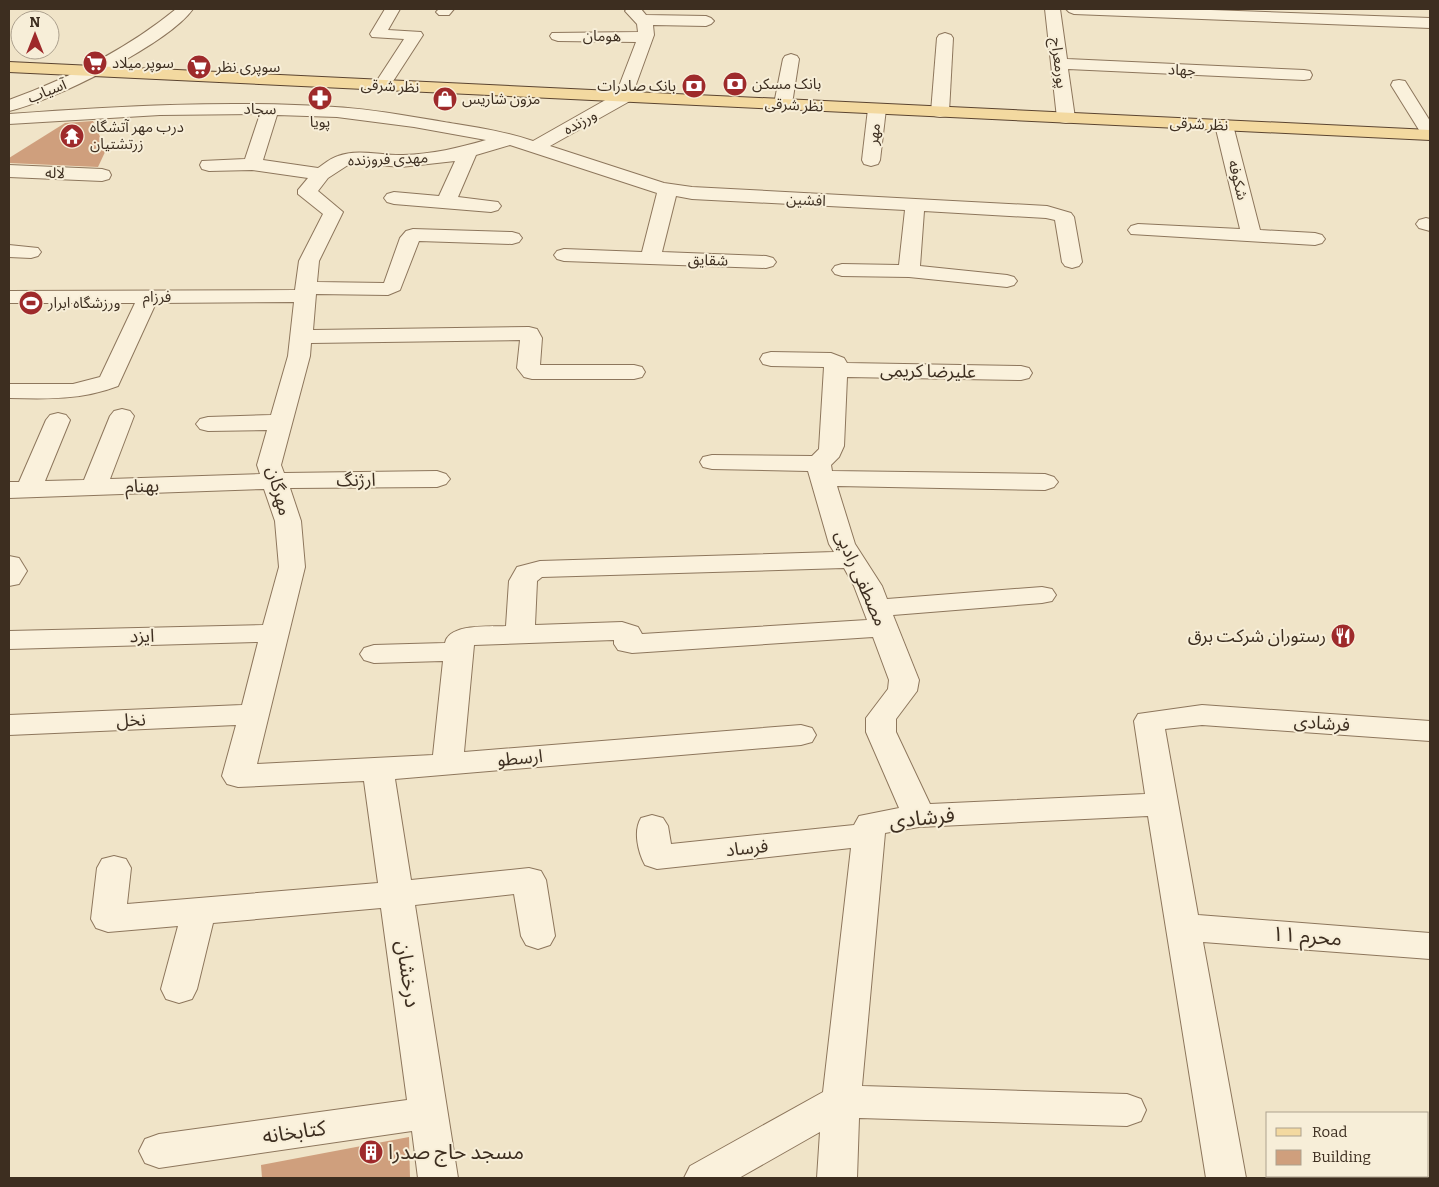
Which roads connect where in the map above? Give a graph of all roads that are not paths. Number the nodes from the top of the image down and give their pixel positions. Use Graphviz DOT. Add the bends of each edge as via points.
graph roads {
  1 [pos="186,9"];
  2 [pos="392,9"];
  3 [pos="1052,9"];
  4 [pos="1074,9"];
  5 [pos="638,14"];
  6 [pos="706,21"];
  7 [pos="1430,23"];
  8 [pos="558,36"];
  9 [pos="645,37"];
  10 [pos="945,38"];
  11 [pos="791,60"];
  12 [pos="1060,64"];
  13 [pos="9,67"];
  14 [pos="93,71"];
  15 [pos="1304,75"];
  16 [pos="382,85"];
  17 [pos="1398,85"];
  18 [pos="624,97"];
  19 [pos="783,104"];
  20 [pos="9,106"];
  21 [pos="270,109"];
  22 [pos="877,109"];
  23 [pos="940,112"];
  24 [pos="1066,118"];
  25 [pos="9,119"];
  26 [pos="1224,125"];
  27 [pos="1430,135"];
  28 [pos="510,139"];
  29 [pos="535,147"];
  30 [pos="469,150"];
  31 [pos="871,160"];
  32 [pos="252,164"];
  33 [pos="209,165"];
  34 [pos="9,171"];
  35 [pos="321,174"];
  36 [pos="102,175"];
  37 [pos="668,189"];
  38 [pos="394,198"];
  39 [pos="446,203"];
  40 [pos="491,206"];
  41 [pos="914,206"];
  42 [pos="332,210"];
  43 [pos="1138,230"];
  44 [pos="1252,236"];
  45 [pos="512,238"];
  46 [pos="1314,239"];
  47 [pos="9,251"];
  48 [pos="31,252"];
  49 [pos="564,255"];
  50 [pos="650,258"];
  51 [pos="766,262"];
  52 [pos="1072,262"];
  53 [pos="842,270"];
  54 [pos="909,271"];
  55 [pos="1007,281"];
  56 [pos="306,292"];
  57 [pos="9,297"];
  58 [pos="148,297"];
  59 [pos="301,337"];
  60 [pos="771,359"];
  61 [pos="835,365"];
  62 [pos="634,372"];
  63 [pos="1021,373"];
  64 [pos="9,391"];
  65 [pos="122,416"];
  66 [pos="58,420"];
  67 [pos="280,422"];
  68 [pos="208,424"];
  69 [pos="712,462"];
  70 [pos="820,471"];
  71 [pos="437,478"];
  72 [pos="275,481"];
  73 [pos="1045,482"];
  74 [pos="94,487"];
  75 [pos="19,490"];
  76 [pos="852,560"];
  77 [pos="9,564"];
  78 [pos="9,578"];
  79 [pos="1042,595"];
  80 [pos="880,618"];
  81 [pos="275,633"];
  82 [pos="520,634"];
  83 [pos="9,640"];
  84 [pos="459,652"];
  85 [pos="374,654"];
  86 [pos="254,714"];
  87 [pos="9,725"];
  88 [pos="1430,731"];
  89 [pos="801,735"];
  90 [pos="447,764"];
  91 [pos="378,770"];
  92 [pos="238,776"];
  93 [pos="1162,804"];
  94 [pos="919,816"];
  95 [pos="652,826"];
  96 [pos="868,835"];
  97 [pos="114,868"];
  98 [pos="396,894"];
  99 [pos="199,910"];
  100 [pos="1183,927"];
  101 [pos="538,936"];
  102 [pos="1430,946"];
  103 [pos="178,989"];
  104 [pos="841,1100"];
  105 [pos="1127,1110"];
  106 [pos="428,1114"];
  107 [pos="159,1151"];
  108 [pos="438,1178"];
  109 [pos="704,1178"];
  110 [pos="838,1178"];
  111 [pos="1226,1178"];
  1 -- 14 [label="street, آسیاب" via="135,48"];
  2 -- 16 [label="street" via="378,34 415,35"];
  3 -- 12 [label="street, پورمعراج"];
  4 -- 7 [label="street"];
  5 -- 6 [label="street"];
  5 -- 9 [label="street" via="645,23"];
  8 -- 9 [label="street, هومان"];
  9 -- 18 [label="street"];
  10 -- 23 [label="street"];
  11 -- 19 [label="street"];
  12 -- 15 [label="street, جهاد"];
  12 -- 24 [label="street, پورمعراج"];
  13 -- 14 [label="main road, نظر شرقی"];
  14 -- 16 [label="main road, نظر شرقی"];
  14 -- 20 [label="street, آسیاب"];
  16 -- 18 [label="main road, نظر شرقی"];
  17 -- 27 [label="street"];
  18 -- 19 [label="main road, نظر شرقی"];
  18 -- 29 [label="street, ورزنده"];
  19 -- 22 [label="main road, نظر شرقی"];
  21 -- 25 [label="street, سجاد" via="160,110"];
  21 -- 28 [label="street, سجاد" via="337,112"];
  21 -- 32 [label="street"];
  22 -- 23 [label="main road, نظر شرقی"];
  22 -- 31 [label="street, مهر"];
  23 -- 24 [label="main road, نظر شرقی"];
  24 -- 26 [label="main road, نظر شرقی"];
  26 -- 27 [label="main road, نظر شرقی"];
  26 -- 44 [label="street, شکوفه"];
  28 -- 29 [label="street, افشین"];
  28 -- 30 [label="street, مهدی فروزنده"];
  29 -- 37 [label="street, افشین"];
  30 -- 35 [label="street, مهدی فروزنده" via="448,157 401,161 343,160"];
  30 -- 39 [label="street"];
  32 -- 33 [label="street"];
  32 -- 35 [label="street"];
  34 -- 36 [label="street, لاله"];
  35 -- 42 [label="street, مهدی فروزنده" via="308,194"];
  37 -- 41 [label="street, افشین"];
  37 -- 50 [label="street"];
  38 -- 39 [label="street"];
  39 -- 40 [label="street"];
  41 -- 52 [label="street, افشین" via="1058,214 1064,217"];
  41 -- 54 [label="street"];
  42 -- 56 [label="street, مهرگان" via="309,261"];
  43 -- 44 [label="street"];
  44 -- 46 [label="street"];
  45 -- 56 [label="street, فرزام" via="413,235 393,286 388,289"];
  47 -- 48 [label="street"];
  49 -- 50 [label="street, شقایق"];
  50 -- 51 [label="street, شقایق"];
  53 -- 54 [label="street"];
  54 -- 55 [label="street"];
  56 -- 58 [label="street, فرزام"];
  56 -- 59 [label="street, مهرگان"];
  57 -- 58 [label="street, فرزام"];
  58 -- 64 [label="street" via="110,381 83,391"];
  59 -- 62 [label="street" via="521,333 529,334 531,338 528,368 532,372"];
  59 -- 67 [label="street, مهرگان" via="299,356"];
  60 -- 61 [label="street, علیرضا کریمی"];
  61 -- 63 [label="street, علیرضا کریمی"];
  61 -- 70 [label="street" via="832,446"];
  65 -- 74 [label="street"];
  66 -- 75 [label="street"];
  67 -- 68 [label="street"];
  67 -- 72 [label="street, مهرگان" via="269,465"];
  69 -- 70 [label="street"];
  70 -- 73 [label="street"];
  70 -- 76 [label="street, مصطفی رادپی" via="842,544"];
  71 -- 72 [label="street, ارژنگ"];
  72 -- 74 [label="street, بهنام"];
  72 -- 81 [label="street, مهرگان" via="288,521 292,567"];
  74 -- 75 [label="street, بهنام"];
  76 -- 80 [label="street, مصطفی رادپی" via="868,586"];
  76 -- 82 [label="street" via="540,568 528,573 524,580"];
  77 -- 78 [label="street" via="13,571"];
  79 -- 80 [label="street"];
  80 -- 82 [label="street" via="632,644 628,644 628,633 622,631"];
  80 -- 94 [label="street, مصطفی رادپی" via="904,680 902,692 881,718 881,732"];
  81 -- 83 [label="street, ایزد"];
  81 -- 86 [label="street, مهرگان"];
  82 -- 84 [label="street" via="465,637 460,640"];
  84 -- 85 [label="street"];
  84 -- 90 [label="street"];
  86 -- 87 [label="street, نخل"];
  86 -- 92 [label="street, مهرگان"];
  88 -- 93 [label="street, فرشادی" via="1202,715 1149,721"];
  89 -- 90 [label="street, ارسطو"];
  90 -- 91 [label="street, ارسطو"];
  91 -- 92 [label="street, ارسطو"];
  91 -- 98 [label="street, درخشان"];
  93 -- 94 [label="street, فرشادی"];
  93 -- 100 [label="street, فرشادی"];
  94 -- 96 [label="street, فرشادی" via="870,824"];
  95 -- 96 [label="street, فرساد" via="657,857"];
  96 -- 104 [label="street, فرشادی"];
  97 -- 99 [label="street" via="108,919"];
  98 -- 99 [label="street"];
  98 -- 101 [label="street" via="529,880"];
  98 -- 106 [label="street, درخشان"];
  99 -- 103 [label="street"];
  100 -- 102 [label="street, ۱۱ محرم"];
  100 -- 111 [label="street, فرشادی"];
  104 -- 105 [label="street"];
  104 -- 109 [label="street"];
  104 -- 110 [label="street, فرشادی"];
  106 -- 107 [label="street, کتابخانه"];
  106 -- 108 [label="street, درخشان"];
}
